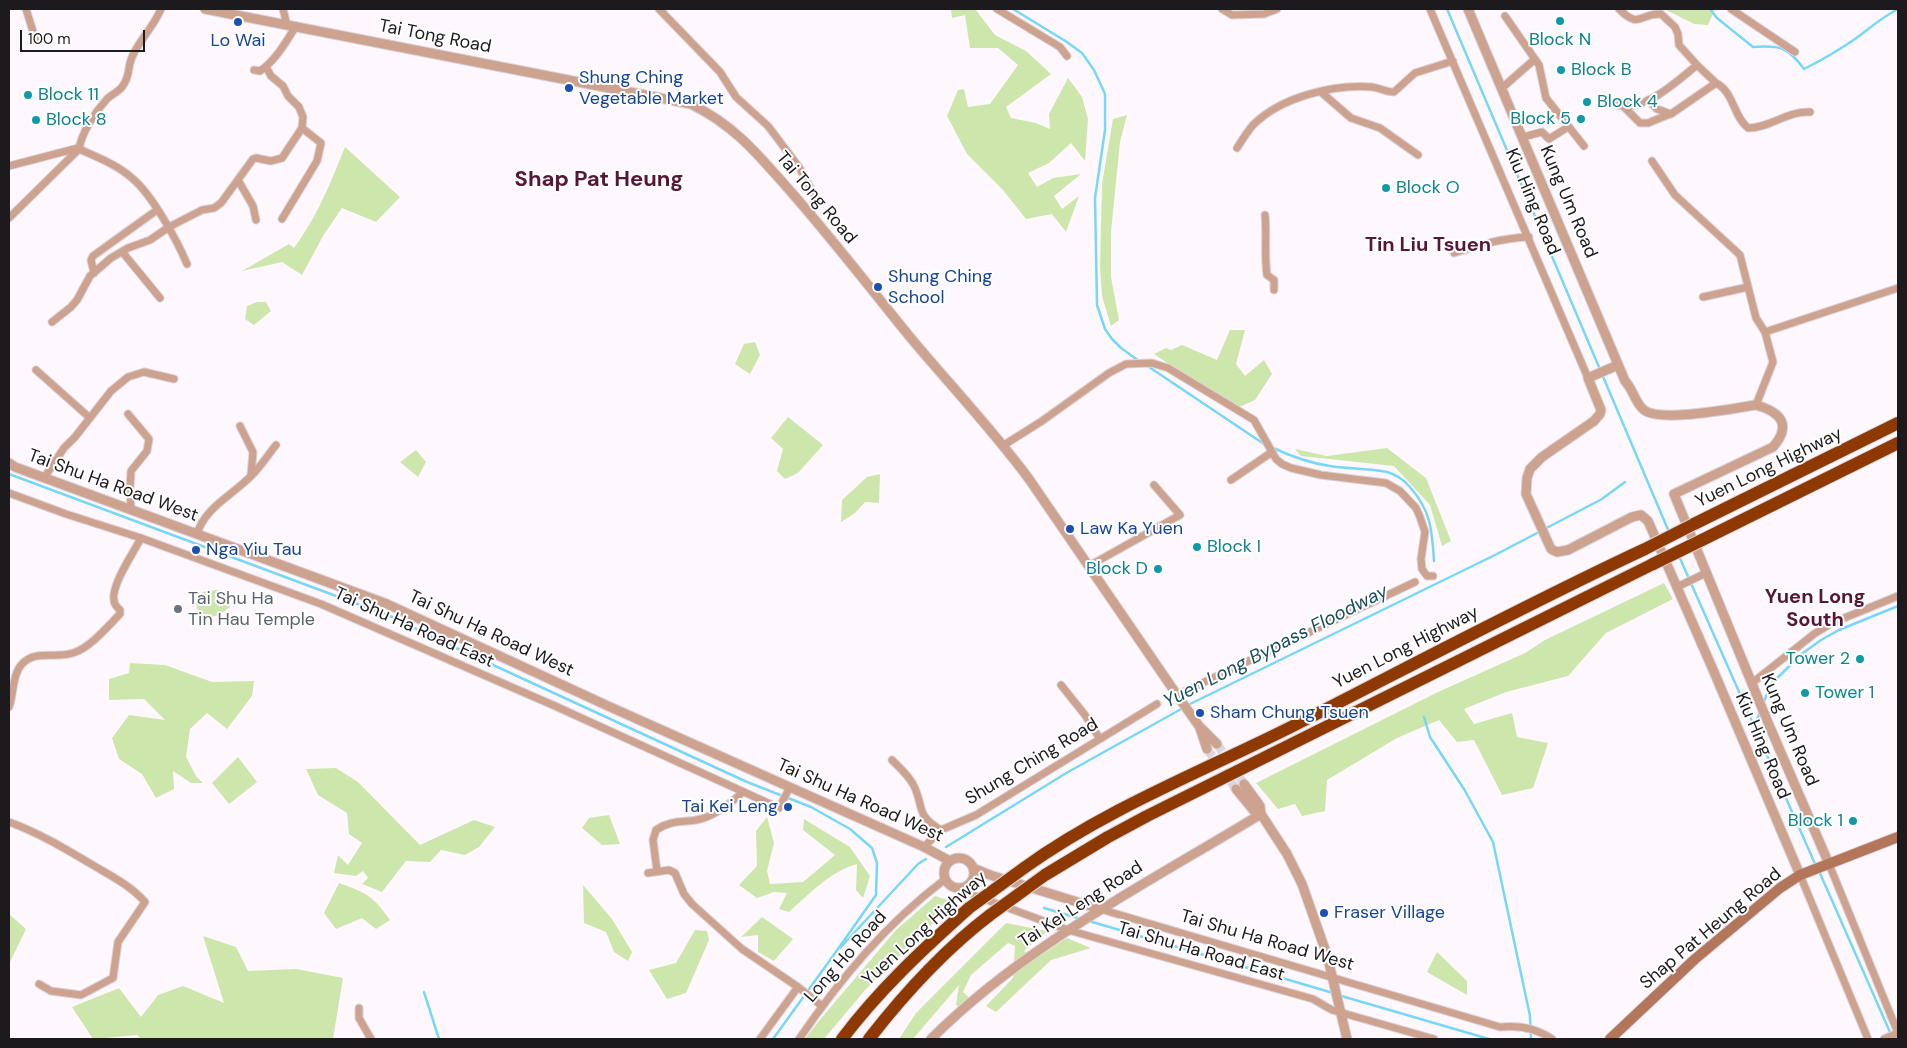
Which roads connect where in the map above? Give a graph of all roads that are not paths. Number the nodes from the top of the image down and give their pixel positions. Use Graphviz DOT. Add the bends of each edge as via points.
graph roads {
  1 [pos="26,9"];
  2 [pos="161,9"];
  3 [pos="205,9"];
  4 [pos="283,9"];
  5 [pos="659,9"];
  6 [pos="997,9"];
  7 [pos="1222,9"];
  8 [pos="1277,9"];
  9 [pos="1430,9"];
  10 [pos="1468,9"];
  11 [pos="1619,9"];
  12 [pos="1731,9"];
  13 [pos="1505,16"];
  14 [pos="291,26"];
  15 [pos="36,41"];
  16 [pos="1060,47"];
  17 [pos="1795,52"];
  18 [pos="1056,56"];
  19 [pos="1068,56"];
  20 [pos="1535,59"];
  21 [pos="1453,61"];
  22 [pos="1697,65"];
  23 [pos="266,67"];
  24 [pos="254,70"];
  25 [pos="1716,83"];
  26 [pos="1502,88"];
  27 [pos="1321,92"];
  28 [pos="1648,100"];
  29 [pos="1810,112"];
  30 [pos="1671,114"];
  31 [pos="1568,127"];
  32 [pos="302,128"];
  33 [pos="1523,137"];
  34 [pos="1584,146"];
  35 [pos="79,148"];
  36 [pos="1237,148"];
  37 [pos="1418,155"];
  38 [pos="1652,161"];
  39 [pos="9,166"];
  40 [pos="238,180"];
  41 [pos="157,210"];
  42 [pos="810,214"];
  43 [pos="1265,215"];
  44 [pos="9,218"];
  45 [pos="282,219"];
  46 [pos="256,220"];
  47 [pos="168,227"];
  48 [pos="1529,237"];
  49 [pos="124,251"];
  50 [pos="1454,253"];
  51 [pos="187,264"];
  52 [pos="94,273"];
  53 [pos="1748,287"];
  54 [pos="1898,288"];
  55 [pos="1274,290"];
  56 [pos="1703,297"];
  57 [pos="160,298"];
  58 [pos="52,322"];
  59 [pos="1765,332"];
  60 [pos="1618,365"];
  61 [pos="36,370"];
  62 [pos="1588,378"];
  63 [pos="174,380"];
  64 [pos="1756,405"];
  65 [pos="128,414"];
  66 [pos="90,418"];
  67 [pos="1898,423"];
  68 [pos="240,426"];
  69 [pos="1898,443"];
  70 [pos="276,445"];
  71 [pos="1004,445"];
  72 [pos="1274,456"];
  73 [pos="9,462"];
  74 [pos="251,476"];
  75 [pos="44,478"];
  76 [pos="1232,480"];
  77 [pos="1154,485"];
  78 [pos="9,493"];
  79 [pos="131,510"];
  80 [pos="197,534"];
  81 [pos="142,538"];
  82 [pos="1089,566"];
  83 [pos="1706,573"];
  84 [pos="1433,576"];
  85 [pos="1415,582"];
  86 [pos="1677,587"];
  87 [pos="1898,596"];
  88 [pos="1061,684"];
  89 [pos="1754,687"];
  90 [pos="1177,695"];
  91 [pos="1158,704"];
  92 [pos="9,708"];
  93 [pos="1199,726"];
  94 [pos="1100,739"];
  95 [pos="1217,744"];
  96 [pos="1207,748"];
  97 [pos="892,760"];
  98 [pos="1240,786"];
  99 [pos="790,787"];
  100 [pos="743,792"];
  101 [pos="1261,814"];
  102 [pos="9,822"];
  103 [pos="941,830"];
  104 [pos="1898,837"];
  105 [pos="924,847"];
  106 [pos="950,861"];
  107 [pos="1825,866"];
  108 [pos="973,868"];
  109 [pos="657,871"];
  110 [pos="648,873"];
  111 [pos="1802,875"];
  112 [pos="944,880"];
  113 [pos="961,888"];
  114 [pos="1097,912"];
  115 [pos="1071,929"];
  116 [pos="1333,979"];
  117 [pos="39,984"];
  118 [pos="798,986"];
  119 [pos="820,1004"];
  120 [pos="359,1008"];
  121 [pos="1340,1010"];
  122 [pos="1898,1033"];
  123 [pos="371,1039"];
  124 [pos="760,1039"];
  125 [pos="798,1039"];
  126 [pos="842,1039"];
  127 [pos="869,1039"];
  128 [pos="931,1039"];
  129 [pos="1347,1039"];
  130 [pos="1434,1039"];
  131 [pos="1552,1039"];
  132 [pos="1610,1039"];
  133 [pos="1868,1039"];
  134 [pos="1884,1039"];
  1 -- 15 [label="street"];
  2 -- 35 [label="street" via="132,56 128,77 100,108"];
  3 -- 14 [label="street, Tai Tong Road"];
  4 -- 14 [label="street"];
  5 -- 42 [label="street" via="720,72 736,97 768,126 799,167 815,196"];
  6 -- 16 [label="street"];
  7 -- 8 [label="street" via="1232,15 1264,14"];
  9 -- 21 [label="street, Kiu Hing Road"];
  10 -- 26 [label="street, Kung Um Road"];
  11 -- 22 [label="street" via="1633,20 1661,14 1675,27 1679,45"];
  12 -- 17 [label="street"];
  13 -- 20 [label="street"];
  14 -- 23 [label="street" via="279,52"];
  14 -- 42 [label="street, Tai Tong Road" via="691,104 726,123 747,142"];
  16 -- 18 [label="street"];
  16 -- 19 [label="street"];
  20 -- 26 [label="street"];
  20 -- 31 [label="street" via="1542,70 1546,98"];
  21 -- 27 [label="street" via="1415,73 1394,92 1384,92 1375,87"];
  21 -- 48 [label="street, Kiu Hing Road"];
  22 -- 25 [label="street"];
  22 -- 28 [label="street"];
  23 -- 24 [label="street"];
  23 -- 32 [label="street" via="299,108 303,117"];
  25 -- 29 [label="street" via="1726,90 1748,128 1794,113"];
  25 -- 30 [label="street"];
  26 -- 33 [label="street, Kung Um Road"];
  27 -- 36 [label="street" via="1271,110 1252,126"];
  27 -- 37 [label="street" via="1351,118 1380,128"];
  28 -- 30 [label="street"];
  28 -- 30 [label="street" via="1620,106 1640,123"];
  31 -- 33 [label="street" via="1549,139 1542,132"];
  31 -- 34 [label="street"];
  32 -- 40 [label="street" via="282,158 271,161 253,159"];
  32 -- 45 [label="street" via="321,143 320,152"];
  33 -- 60 [label="street, Kung Um Road"];
  35 -- 39 [label="street"];
  35 -- 41 [label="street" via="134,179"];
  35 -- 44 [label="street"];
  38 -- 53 [label="street" via="1675,194 1740,255"];
  40 -- 46 [label="street"];
  40 -- 47 [label="street" via="221,203"];
  41 -- 47 [label="street"];
  41 -- 52 [label="street" via="93,256"];
  42 -- 71 [label="street, Tai Tong Road"];
  43 -- 55 [label="street" via="1265,261 1267,275 1274,280"];
  47 -- 49 [label="street" via="150,240"];
  47 -- 51 [label="street"];
  48 -- 50 [label="street" via="1486,242"];
  48 -- 62 [label="street, Kiu Hing Road"];
  49 -- 52 [label="street" via="110,258"];
  49 -- 57 [label="street"];
  52 -- 58 [label="street" via="86,281 77,300"];
  53 -- 56 [label="street"];
  53 -- 59 [label="street" via="1756,318"];
  54 -- 59 [label="street"];
  59 -- 64 [label="street" via="1773,362"];
  60 -- 62 [label="street"];
  60 -- 64 [label="street, Kung Um Road" via="1641,407 1652,414 1682,415"];
  61 -- 66 [label="street"];
  62 -- 86 [label="street, Kiu Hing Road" via="1600,414 1530,469 1526,494 1551,549 1557,552 1568,550 1641,515 1648,521"];
  63 -- 66 [label="street" via="144,372 128,378 111,391"];
  64 -- 83 [label="street, Kung Um Road" via="1768,408 1784,425 1782,436 1773,447 1674,494"];
  65 -- 79 [label="street" via="149,439 147,451 131,471"];
  66 -- 75 [label="street"];
  67 -- 126 [label="highway, Yuen Long Highway, bridge" via="1500,619 1069,838 969,908 904,968"];
  68 -- 74 [label="street" via="253,452"];
  69 -- 127 [label="highway, Yuen Long Highway, bridge" via="1108,837 1045,875 990,915 935,964"];
  70 -- 74 [label="street"];
  71 -- 72 [label="street" via="1108,373 1126,364 1152,363 1168,368 1254,420"];
  71 -- 82 [label="street, Tai Tong Road"];
  72 -- 76 [label="street"];
  72 -- 84 [label="street" via="1291,468 1386,483 1400,491 1420,516 1424,532 1422,569 1427,576"];
  73 -- 75 [label="street, Tai Shu Ha Road West"];
  74 -- 80 [label="street" via="203,519"];
  75 -- 79 [label="street, Tai Shu Ha Road West"];
  77 -- 82 [label="street" via="1180,515"];
  78 -- 81 [label="street, Tai Shu Ha Road East"];
  79 -- 80 [label="street, Tai Shu Ha Road West"];
  80 -- 99 [label="street, Tai Shu Ha Road West" via="387,604"];
  81 -- 92 [label="street" via="116,584 113,598 120,614 98,637 74,653 37,655 28,659 16,673"];
  81 -- 100 [label="street, Tai Shu Ha Road East" via="376,626"];
  82 -- 90 [label="street, Tai Tong Road"];
  83 -- 86 [label="street"];
  83 -- 89 [label="street, Kung Um Road"];
  85 -- 90 [label="street"];
  86 -- 111 [label="street, Kiu Hing Road"];
  87 -- 89 [label="street" via="1832,623 1814,634"];
  88 -- 94 [label="street"];
  89 -- 107 [label="street, Kung Um Road"];
  90 -- 93 [label="street, Tai Tong Road"];
  91 -- 94 [label="street, Shung Ching Road"];
  93 -- 95 [label="street, Tai Tong Road"];
  93 -- 96 [label="street, Tai Tong Road"];
  94 -- 103 [label="street, Shung Ching Road" via="976,815"];
  97 -- 103 [label="street" via="914,786 923,817"];
  98 -- 101 [label="street" via="1260,806"];
  99 -- 100 [label="street, Tai Shu Ha Road East" via="780,808"];
  99 -- 105 [label="street, Tai Shu Ha Road West"];
  100 -- 109 [label="street" via="730,804 704,818 667,823 656,830 653,840"];
  101 -- 114 [label="street, Tai Kei Leng Road"];
  101 -- 116 [label="street" via="1302,884"];
  102 -- 117 [label="street" via="60,845 123,882 145,902 118,942 113,978 81,995 51,991"];
  103 -- 105 [label="street, Shung Ching Road"];
  104 -- 107 [label="main road, Shap Pat Heung Road"];
  105 -- 106 [label="street, Tai Shu Ha Road West"];
  106 -- 108 [label="street, Tai Shu Ha Road West" via="965,859"];
  106 -- 112 [label="street, Tai Shu Ha Road West" via="945,866"];
  107 -- 111 [label="main road, Shap Pat Heung Road"];
  107 -- 122 [label="street, Kung Um Road"];
  108 -- 113 [label="street" via="973,878"];
  108 -- 114 [label="street, Tai Shu Ha Road West"];
  109 -- 110 [label="street"];
  109 -- 118 [label="street" via="675,873 692,904 742,949"];
  111 -- 132 [label="main road, Shap Pat Heung Road" via="1737,922"];
  111 -- 133 [label="street, Kiu Hing Road"];
  112 -- 113 [label="street" via="954,888"];
  112 -- 119 [label="street, Long Ho Road" via="894,922"];
  113 -- 115 [label="street, Tai Shu Ha Road East"];
  114 -- 115 [label="street, Tai Kei Leng Road"];
  114 -- 116 [label="street, Tai Shu Ha Road West"];
  115 -- 121 [label="street, Tai Shu Ha Road East" via="1313,999 1332,1010"];
  115 -- 128 [label="street, Tai Kei Leng Road" via="1026,960"];
  116 -- 121 [label="street"];
  116 -- 131 [label="street, Tai Shu Ha Road West" via="1500,1027 1517,1026 1543,1032"];
  118 -- 119 [label="street"];
  118 -- 124 [label="street"];
  119 -- 125 [label="street, Long Ho Road"];
  120 -- 123 [label="street" via="359,1018"];
  121 -- 129 [label="street"];
  121 -- 130 [label="street, Tai Shu Ha Road East"];
  122 -- 134 [label="street"];
}
